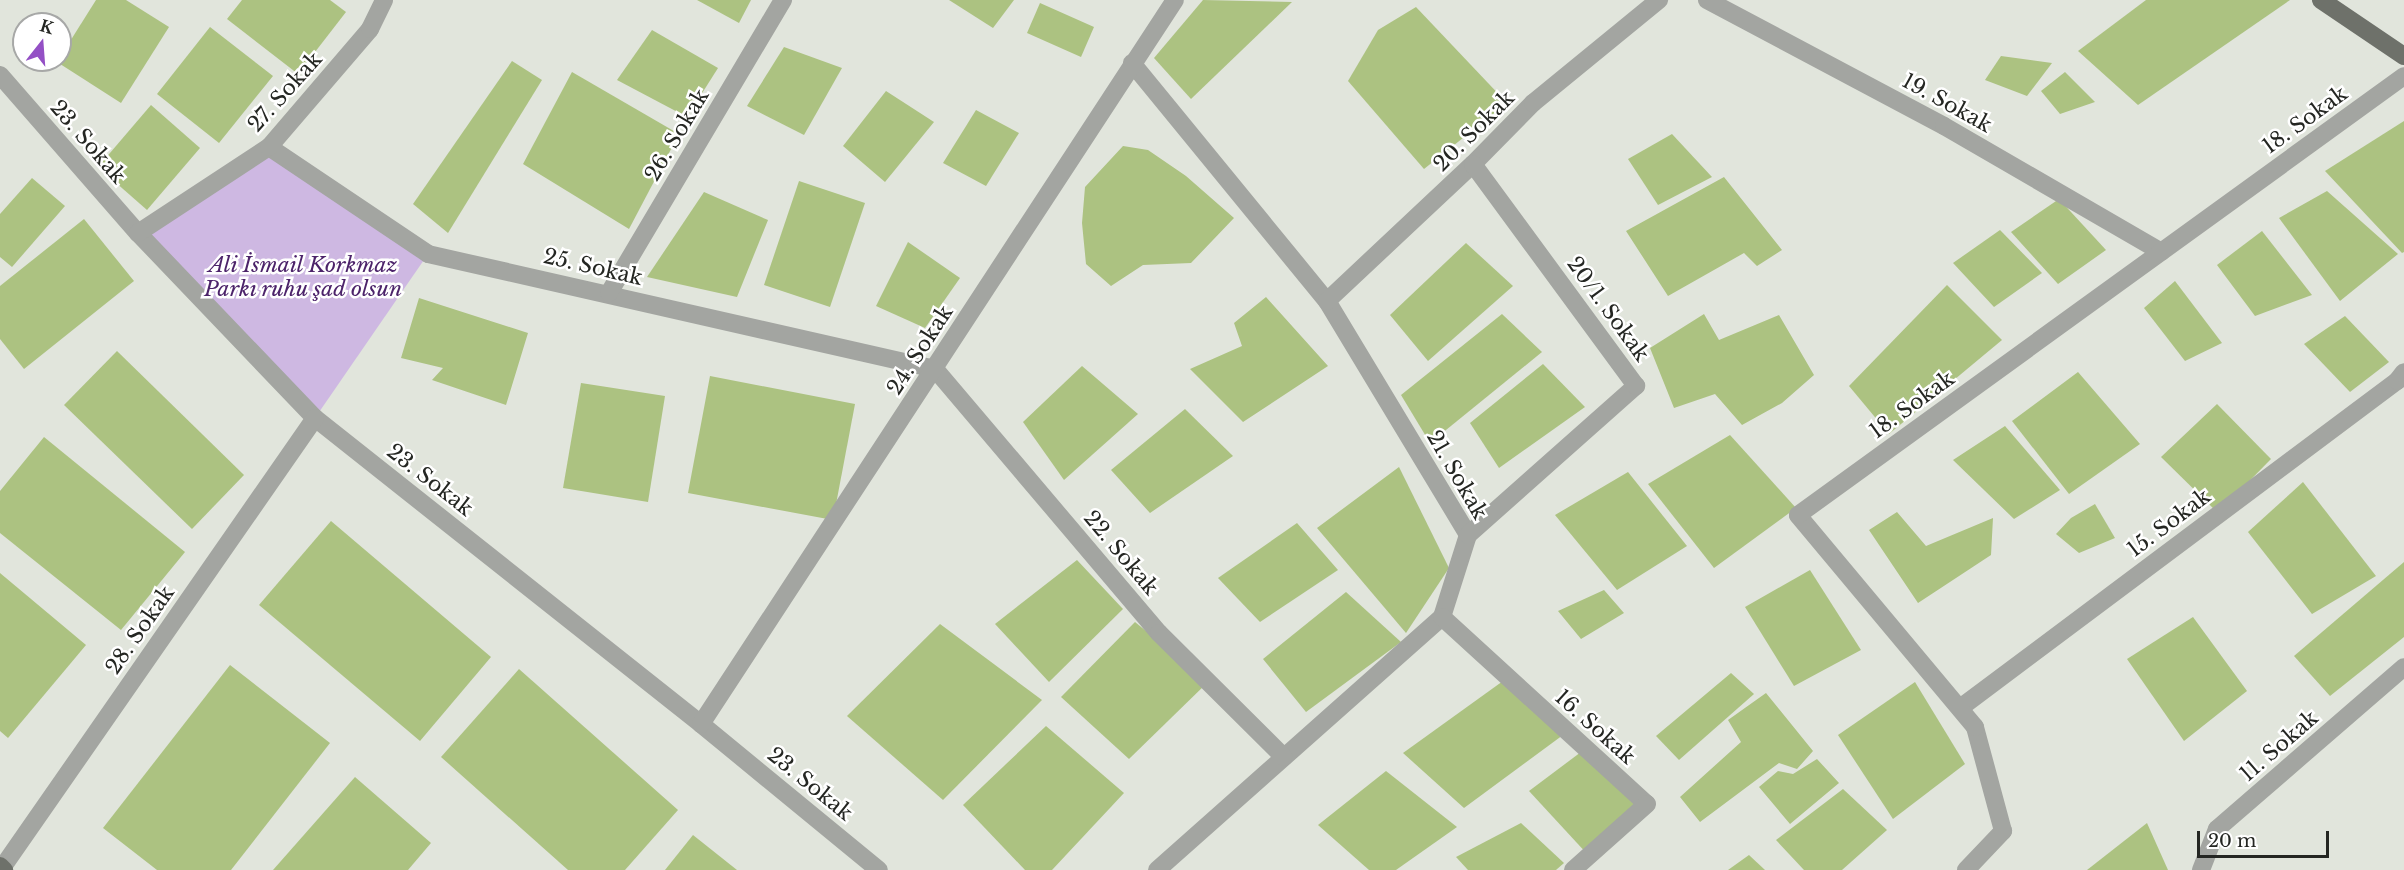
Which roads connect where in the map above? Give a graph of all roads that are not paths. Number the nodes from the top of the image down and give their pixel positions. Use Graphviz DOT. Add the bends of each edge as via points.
graph roads {
  1 [pos="384,0"];
  2 [pos="783,0"];
  3 [pos="1175,0"];
  4 [pos="1659,0"];
  5 [pos="1707,0"];
  6 [pos="2330,3"];
  7 [pos="2404,56"];
  8 [pos="1132,63"];
  9 [pos="0,75"];
  10 [pos="2404,76"];
  11 [pos="269,147"];
  12 [pos="1473,164"];
  13 [pos="138,233"];
  14 [pos="2161,252"];
  15 [pos="609,293"];
  16 [pos="1327,301"];
  17 [pos="935,369"];
  18 [pos="2402,381"];
  19 [pos="315,418"];
  20 [pos="1468,536"];
  21 [pos="1442,616"];
  22 [pos="2404,667"];
  23 [pos="1960,708"];
  24 [pos="701,724"];
  25 [pos="1284,757"];
  26 [pos="2,868"];
  27 [pos="1968,869"];
  28 [pos="879,870"];
  29 [pos="1157,870"];
  30 [pos="1574,870"];
  31 [pos="2201,870"];
  1 -- 11 [label="street, 27. Sokak" via="370,30"];
  2 -- 15 [label="street, 26. Sokak"];
  3 -- 8 [label="street, 24. Sokak"];
  4 -- 12 [label="street, 20. Sokak" via="1533,103"];
  5 -- 14 [label="street, 19. Sokak" via="1944,126"];
  6 -- 7 [label="main road"];
  8 -- 16 [label="street, 21. Sokak"];
  8 -- 17 [label="street, 24. Sokak"];
  9 -- 13 [label="street, 23. Sokak"];
  10 -- 14 [label="street, 18. Sokak"];
  11 -- 13 [label="street, 27. Sokak"];
  11 -- 15 [label="street, 25. Sokak" via="428,254"];
  12 -- 16 [label="street, 20. Sokak"];
  12 -- 20 [label="street, 20/1. Sokak" via="1636,386"];
  13 -- 19 [label="street, 23. Sokak"];
  14 -- 23 [label="street, 18. Sokak" via="1798,515"];
  15 -- 17 [label="street, 25. Sokak"];
  16 -- 20 [label="street, 21. Sokak"];
  17 -- 24 [label="street, 24. Sokak"];
  17 -- 25 [label="street, 22. Sokak" via="1159,633"];
  18 -- 23 [label="street, 15. Sokak"];
  19 -- 24 [label="street, 23. Sokak"];
  19 -- 26 [label="street, 28. Sokak"];
  20 -- 21 [label="street, 21. Sokak"];
  21 -- 25 [label="street"];
  21 -- 30 [label="street, 16. Sokak" via="1647,804"];
  22 -- 31 [label="street, 11. Sokak" via="2217,829"];
  23 -- 27 [label="street, 18. Sokak" via="1975,727 2003,831"];
  24 -- 28 [label="street, 23. Sokak"];
  25 -- 29 [label="street"];
}
